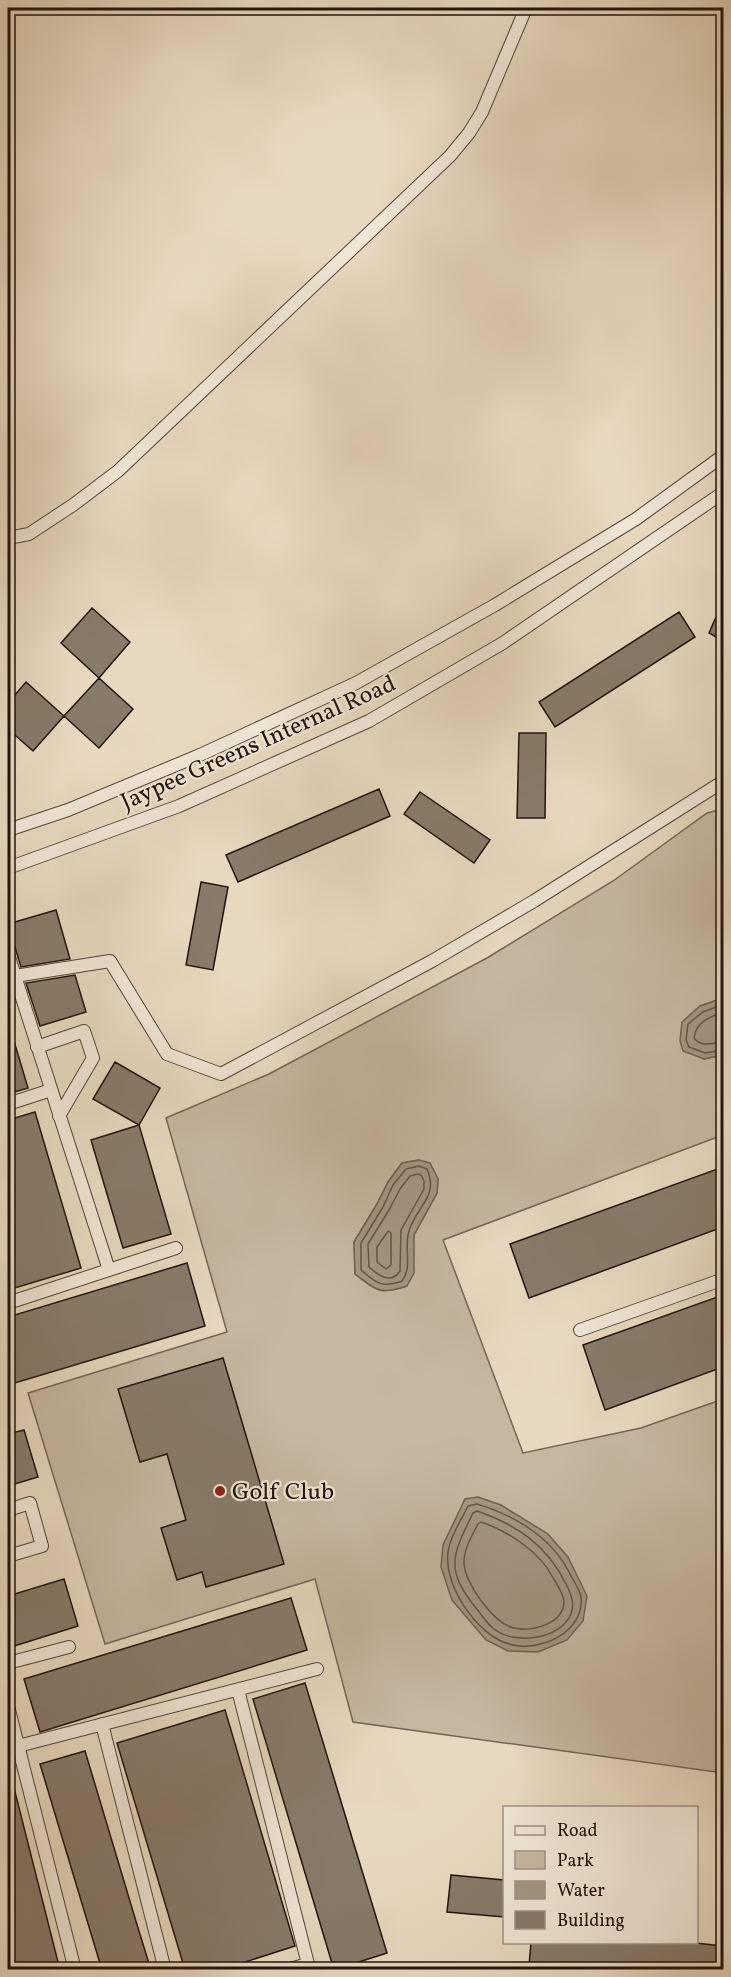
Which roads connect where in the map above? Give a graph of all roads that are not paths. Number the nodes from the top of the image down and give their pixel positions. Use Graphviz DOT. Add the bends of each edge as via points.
graph roads {
  1 [pos="526,8"];
  2 [pos="723,455"];
  3 [pos="723,492"];
  4 [pos="8,538"];
  5 [pos="723,781"];
  6 [pos="8,830"];
  7 [pos="8,868"];
  8 [pos="8,954"];
  9 [pos="15,976"];
  10 [pos="37,1047"];
  11 [pos="51,1090"];
  12 [pos="8,1104"];
  13 [pos="59,1116"];
  14 [pos="176,1248"];
  15 [pos="109,1270"];
  16 [pos="723,1278"];
  17 [pos="8,1303"];
  18 [pos="580,1330"];
  19 [pos="8,1510"];
  20 [pos="8,1556"];
  21 [pos="69,1647"];
  22 [pos="8,1663"];
  23 [pos="317,1669"];
  24 [pos="238,1690"];
  25 [pos="8,1706"];
  26 [pos="102,1725"];
  27 [pos="18,1746"];
  28 [pos="75,1970"];
  29 [pos="165,1970"];
  30 [pos="286,1970"];
  1 -- 4 [label="street" via="482,112 450,156 118,471 29,534"];
  2 -- 6 [label="street, Jaypee Greens Internal Road" via="626,525 356,683 200,755 68,810"];
  3 -- 7 [label="street, Jaypee Greens Internal Road" via="504,643 369,721 179,806"];
  5 -- 9 [label="street" via="432,961 221,1074 167,1054 110,961"];
  8 -- 9 [label="street"];
  9 -- 10 [label="street"];
  10 -- 11 [label="street"];
  10 -- 13 [label="street" via="84,1031 93,1058"];
  11 -- 12 [label="street"];
  11 -- 13 [label="street"];
  13 -- 15 [label="street"];
  14 -- 15 [label="street"];
  15 -- 17 [label="street"];
  16 -- 18 [label="street"];
  19 -- 20 [label="street" via="30,1503 42,1546"];
  21 -- 22 [label="street"];
  23 -- 24 [label="street"];
  24 -- 26 [label="street"];
  24 -- 30 [label="street" via="308,1964"];
  25 -- 27 [label="street"];
  26 -- 27 [label="street"];
  26 -- 29 [label="street"];
  27 -- 28 [label="street"];
}
